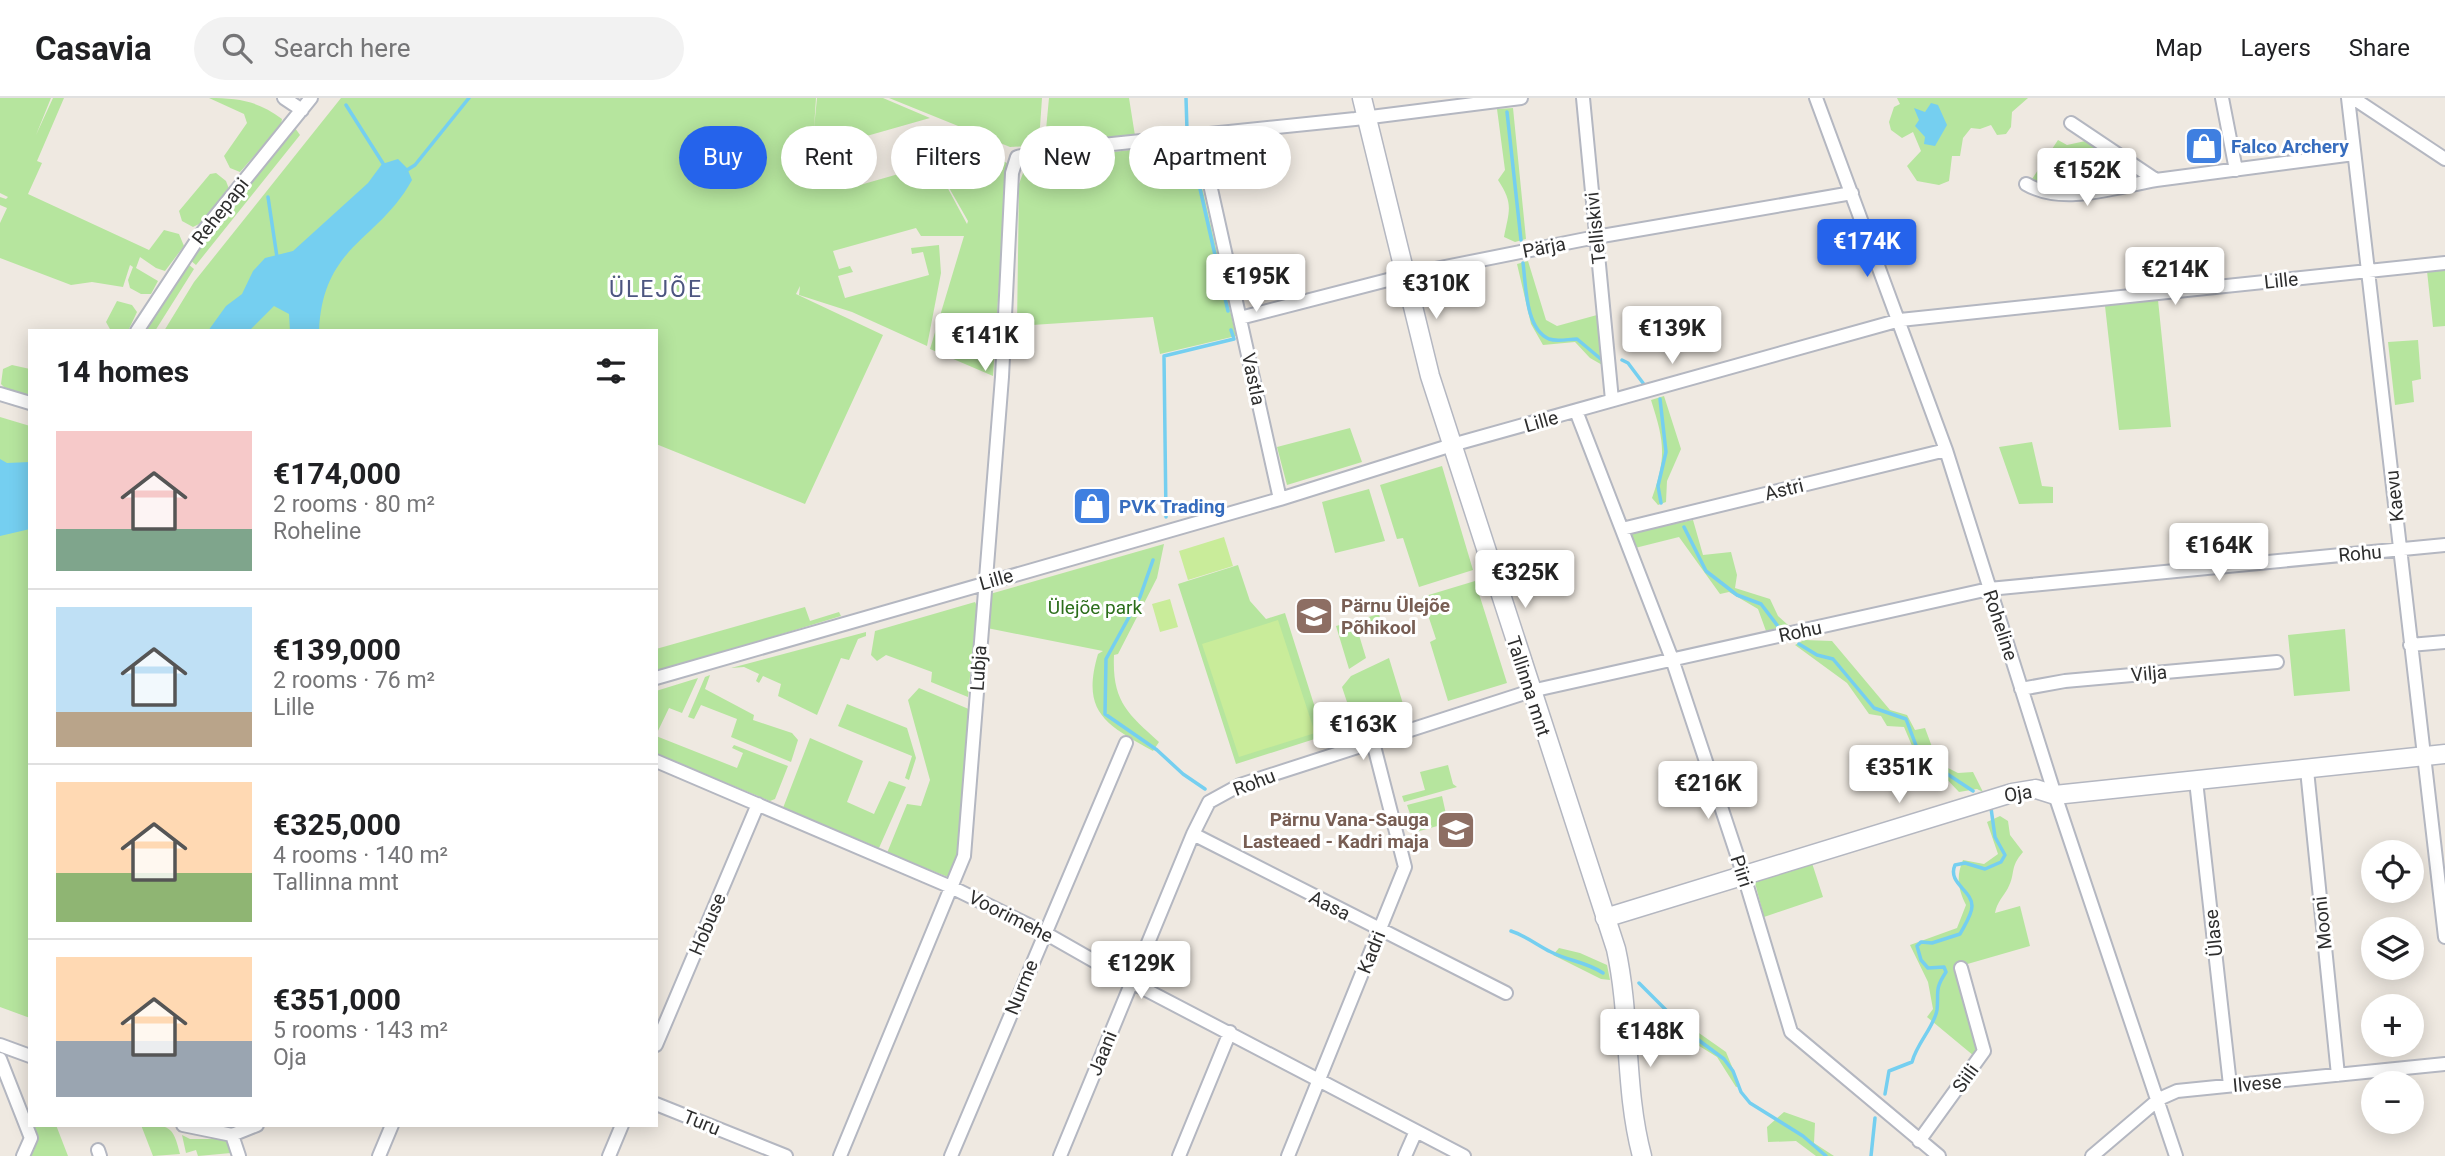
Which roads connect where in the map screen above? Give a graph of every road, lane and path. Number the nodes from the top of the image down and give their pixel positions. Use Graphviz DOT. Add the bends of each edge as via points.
graph roads {
  1 [pos="284,98"];
  2 [pos="312,98"];
  3 [pos="1362,98"];
  4 [pos="1521,98"];
  5 [pos="1583,98"];
  6 [pos="1816,98"];
  7 [pos="2222,98"];
  8 [pos="2350,98"];
  9 [pos="1483,100"];
  10 [pos="1445,103"];
  11 [pos="302,110"];
  12 [pos="1367,118"];
  13 [pos="2071,122"];
  14 [pos="1288,126"];
  15 [pos="1129,142"];
  16 [pos="2354,155"];
  17 [pos="2445,159"];
  18 [pos="2236,170"];
  19 [pos="2156,180"];
  20 [pos="2026,184"];
  21 [pos="1211,189"];
  22 [pos="1852,193"];
  23 [pos="1596,237"];
  24 [pos="2445,263"];
  25 [pos="2369,271"];
  26 [pos="1404,276"];
  27 [pos="1240,318"];
  28 [pos="1900,320"];
  29 [pos="138,329"];
  30 [pos="0,394"];
  31 [pos="1612,400"];
  32 [pos="28,401"];
  33 [pos="1576,411"];
  34 [pos="1452,445"];
  35 [pos="1946,450"];
  36 [pos="1280,499"];
  37 [pos="1622,528"];
  38 [pos="2445,545"];
  39 [pos="2399,549"];
  40 [pos="985,582"];
  41 [pos="1989,589"];
  42 [pos="2445,642"];
  43 [pos="2410,645"];
  44 [pos="1672,659"];
  45 [pos="2277,662"];
  46 [pos="658,677"];
  47 [pos="2021,689"];
  48 [pos="1531,691"];
  49 [pos="1373,742"];
  50 [pos="1125,743"];
  51 [pos="2445,754"];
  52 [pos="2422,756"];
  53 [pos="658,763"];
  54 [pos="2307,770"];
  55 [pos="2196,781"];
  56 [pos="2055,795"];
  57 [pos="758,804"];
  58 [pos="1193,834"];
  59 [pos="2441,862"];
  60 [pos="1744,876"];
  61 [pos="951,887"];
  62 [pos="1605,918"];
  63 [pos="1380,930"];
  64 [pos="1045,933"];
  65 [pos="2445,937"];
  66 [pos="1961,968"];
  67 [pos="1131,982"];
  68 [pos="1506,993"];
  69 [pos="1230,1032"];
  70 [pos="658,1040"];
  71 [pos="0,1045"];
  72 [pos="28,1055"];
  73 [pos="0,1059"];
  74 [pos="2445,1064"];
  75 [pos="2337,1075"];
  76 [pos="1319,1080"];
  77 [pos="2230,1085"];
  78 [pos="2159,1099"];
  79 [pos="658,1105"];
  80 [pos="193,1127"];
  81 [pos="252,1127"];
  82 [pos="391,1127"];
  83 [pos="621,1127"];
  84 [pos="1416,1131"];
  85 [pos="232,1135"];
  86 [pos="1919,1140"];
  87 [pos="23,1156"];
  88 [pos="239,1156"];
  89 [pos="379,1156"];
  90 [pos="609,1156"];
  91 [pos="786,1156"];
  92 [pos="840,1156"];
  93 [pos="951,1156"];
  94 [pos="1060,1156"];
  95 [pos="1179,1156"];
  96 [pos="1288,1156"];
  97 [pos="1405,1156"];
  98 [pos="1464,1156"];
  99 [pos="1642,1156"];
  100 [pos="1939,1156"];
  101 [pos="2092,1156"];
  102 [pos="2176,1156"];
  1 -- 11 [label="street"];
  2 -- 11 [label="street, Rehepapi"];
  3 -- 12 [label="main road, Tallinna mnt"];
  4 -- 9 [label="street"];
  5 -- 23 [label="street, Telliskivi"];
  6 -- 22 [label="street, Roheline"];
  7 -- 18 [label="street"];
  8 -- 16 [label="street, Kaevu"];
  8 -- 17 [label="street"];
  9 -- 10 [label="street"];
  10 -- 12 [label="street"];
  11 -- 29 [label="street, Rehepapi" via="198,239"];
  12 -- 14 [label="street"];
  12 -- 26 [label="main road, Tallinna mnt"];
  13 -- 19 [label="street"];
  15 -- 40 [label="street, Lubja" via="1017,158 1012,173"];
  16 -- 18 [label="street"];
  16 -- 25 [label="street, Kaevu"];
  18 -- 19 [label="street"];
  19 -- 20 [label="street" via="2058,196"];
  21 -- 27 [label="street, Vastla"];
  22 -- 23 [label="street, Pärja"];
  22 -- 28 [label="street, Roheline"];
  23 -- 26 [label="street, Pärja"];
  23 -- 31 [label="street, Telliskivi"];
  24 -- 25 [label="street, Lille"];
  25 -- 28 [label="street, Lille"];
  25 -- 39 [label="street, Kaevu"];
  26 -- 27 [label="street, Pärja"];
  26 -- 34 [label="main road, Tallinna mnt"];
  27 -- 36 [label="street, Vastla"];
  28 -- 31 [label="street, Lille"];
  28 -- 35 [label="street, Roheline"];
  30 -- 32 [label="street"];
  31 -- 33 [label="street, Lille"];
  33 -- 34 [label="street, Lille"];
  33 -- 37 [label="street, Piiri"];
  34 -- 36 [label="street, Lille"];
  34 -- 48 [label="main road, Tallinna mnt"];
  35 -- 37 [label="street, Astri"];
  35 -- 41 [label="street, Roheline"];
  36 -- 40 [label="street, Lille"];
  37 -- 44 [label="street, Piiri"];
  38 -- 39 [label="street, Rohu"];
  39 -- 41 [label="street, Rohu"];
  39 -- 43 [label="street, Kaevu"];
  40 -- 46 [label="street, Lille"];
  40 -- 61 [label="street, Lubja" via="964,856"];
  41 -- 44 [label="street, Rohu"];
  41 -- 47 [label="street, Roheline"];
  42 -- 43 [label="street"];
  43 -- 52 [label="street, Kaevu"];
  44 -- 48 [label="street, Rohu"];
  44 -- 60 [label="street, Piiri"];
  45 -- 47 [label="street, Vilja"];
  47 -- 56 [label="street, Roheline"];
  48 -- 49 [label="street, Rohu"];
  48 -- 62 [label="main road, Tallinna mnt"];
  49 -- 58 [label="street, Rohu" via="1241,785 1209,802"];
  49 -- 63 [label="street, Kadri" via="1405,867"];
  50 -- 64 [label="street, Nurme"];
  51 -- 52 [label="main road, Oja"];
  52 -- 54 [label="main road, Oja"];
  52 -- 59 [label="street, Kaevu"];
  53 -- 57 [label="street, Voorimehe"];
  54 -- 55 [label="main road, Oja"];
  54 -- 75 [label="street, Mooni"];
  55 -- 56 [label="main road, Oja"];
  55 -- 77 [label="street, Ülase"];
  56 -- 60 [label="main road, Oja" via="2036,789 2012,793"];
  56 -- 78 [label="street, Roheline"];
  57 -- 61 [label="street, Voorimehe"];
  57 -- 70 [label="street, Hobuse"];
  58 -- 63 [label="street, Aasa"];
  58 -- 67 [label="street, Jaani"];
  59 -- 65 [label="street, Kaevu"];
  60 -- 62 [label="main road, Oja"];
  60 -- 86 [label="street, Piiri" via="1791,1032"];
  61 -- 64 [label="street, Voorimehe"];
  61 -- 92 [label="street, Lubja"];
  62 -- 99 [label="main road, Tallinna mnt" via="1624,989 1635,1132"];
  63 -- 68 [label="street, Aasa"];
  63 -- 76 [label="street, Kadri"];
  64 -- 67 [label="street, Voorimehe"];
  64 -- 93 [label="street, Nurme"];
  66 -- 86 [label="street, Siili" via="1984,1051"];
  67 -- 69 [label="street, Voorimehe"];
  67 -- 94 [label="street, Jaani"];
  69 -- 76 [label="street, Voorimehe"];
  69 -- 95 [label="street"];
  71 -- 72 [label="street"];
  73 -- 87 [label="street" via="31,1138"];
  74 -- 75 [label="street, Ilvese"];
  75 -- 77 [label="street, Ilvese"];
  76 -- 84 [label="street, Voorimehe"];
  76 -- 96 [label="street, Kadri"];
  77 -- 78 [label="street, Ilvese" via="2177,1091"];
  78 -- 101 [label="street, Ilvese"];
  78 -- 102 [label="street, Roheline"];
  79 -- 91 [label="street, Turu"];
  80 -- 85 [label="street"];
  81 -- 85 [label="street"];
  82 -- 89 [label="street"];
  83 -- 90 [label="street"];
  84 -- 97 [label="street"];
  84 -- 98 [label="street, Voorimehe"];
  85 -- 88 [label="street"];
  86 -- 100 [label="street, Piiri"];
}
